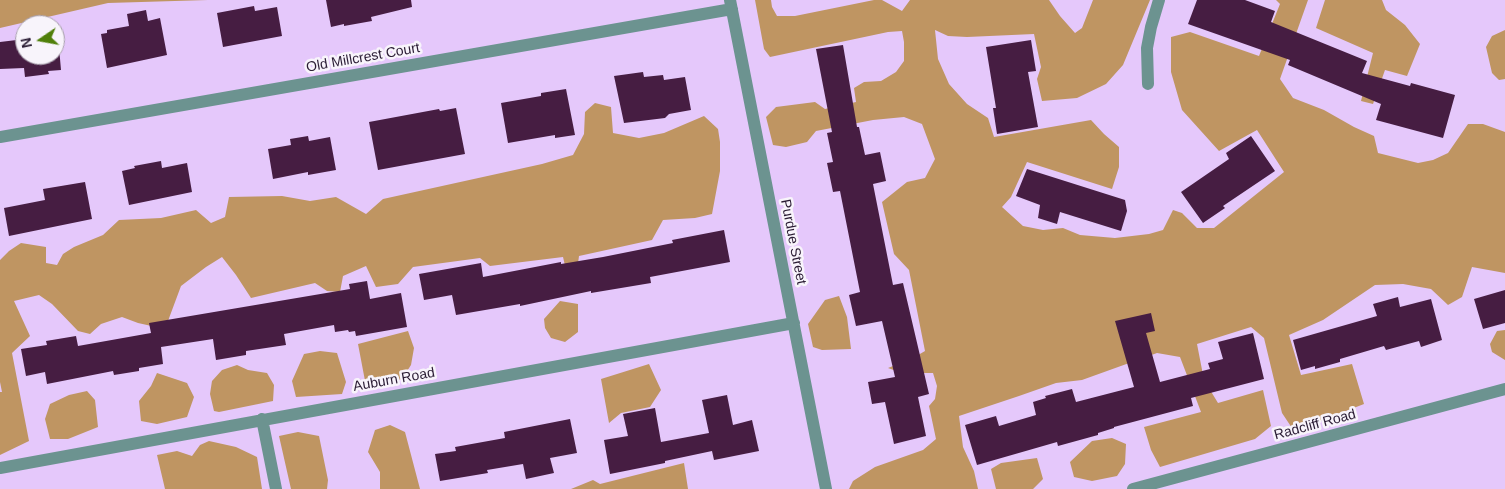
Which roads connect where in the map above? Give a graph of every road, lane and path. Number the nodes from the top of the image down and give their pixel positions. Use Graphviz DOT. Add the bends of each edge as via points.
graph roads {
  1 [pos="1159,0"];
  2 [pos="731,5"];
  3 [pos="1148,84"];
  4 [pos="0,137"];
  5 [pos="794,323"];
  6 [pos="1505,389"];
  7 [pos="262,419"];
  8 [pos="0,468"];
  9 [pos="276,489"];
  10 [pos="826,489"];
  11 [pos="1133,489"];
  1 -- 3 [label="street" via="1148,48"];
  2 -- 4 [label="street, Old Millcrest Court"];
  2 -- 5 [label="street, Purdue Street"];
  5 -- 7 [label="street, Auburn Road"];
  5 -- 10 [label="street, Purdue Street"];
  6 -- 11 [label="street, Radcliff Road"];
  7 -- 8 [label="street, Auburn Road"];
  7 -- 9 [label="street"];
}
